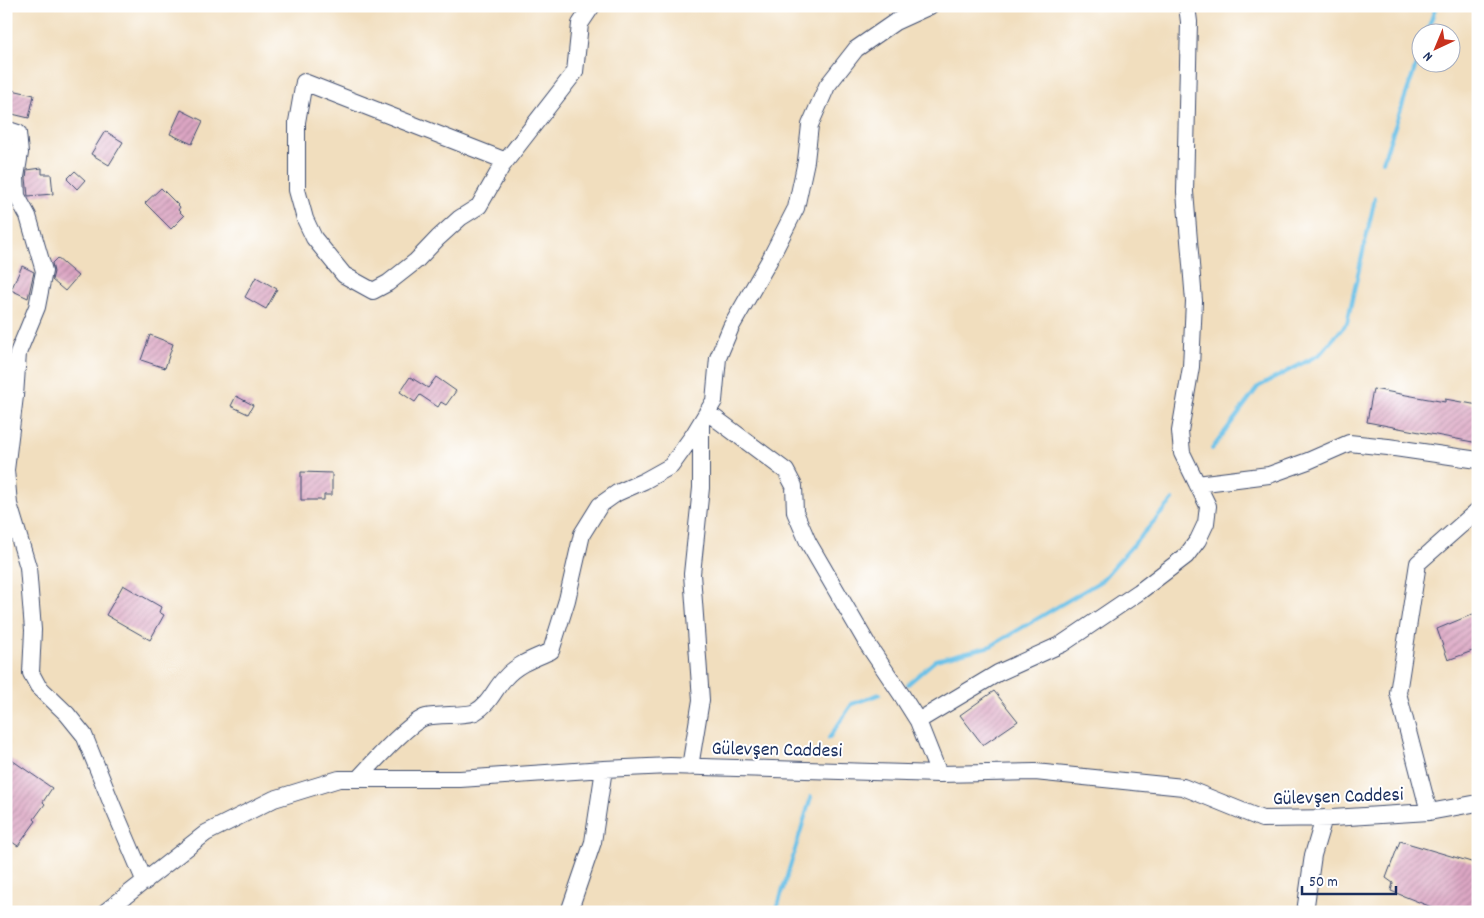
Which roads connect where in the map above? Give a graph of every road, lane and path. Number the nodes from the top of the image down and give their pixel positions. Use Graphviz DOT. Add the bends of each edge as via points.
graph roads {
  1 [pos="592,6"];
  2 [pos="930,6"];
  3 [pos="1188,6"];
  4 [pos="6,129"];
  5 [pos="506,160"];
  6 [pos="704,418"];
  7 [pos="1478,460"];
  8 [pos="1197,484"];
  9 [pos="1478,510"];
  10 [pos="918,721"];
  11 [pos="690,767"];
  12 [pos="604,769"];
  13 [pos="939,774"];
  14 [pos="358,779"];
  15 [pos="1478,803"];
  16 [pos="1429,812"];
  17 [pos="1324,818"];
  18 [pos="145,882"];
  19 [pos="105,912"];
  20 [pos="569,912"];
  21 [pos="1305,912"];
  1 -- 5 [label="street" via="580,24 576,72"];
  2 -- 6 [label="street" via="895,22 856,49 827,86 810,125 796,208 731,327 718,358 714,401"];
  3 -- 8 [label="street" via="1185,192 1194,301 1191,367 1180,431 1182,453"];
  4 -- 18 [label="street" via="18,133 17,196 28,216 44,271 37,307 18,353 6,470 9,504 28,567 33,630 31,673 38,686 68,714 84,735"];
  5 -- 5 [label="street" via="480,206 460,218 416,262 373,290 344,275 314,238 305,218 297,190 297,122 304,82"];
  6 -- 10 [label="street" via="786,471 794,486 795,512 808,542 868,645"];
  6 -- 11 [label="street" via="692,574 701,700"];
  6 -- 14 [label="street" via="671,466 600,505 582,534 551,651 519,665 504,678 490,700 474,713 422,718 390,744"];
  7 -- 8 [label="street" via="1349,443 1269,475"];
  8 -- 10 [label="street" via="1208,506 1206,523 1186,556 1166,573 1062,644 998,673"];
  9 -- 16 [label="street" via="1418,563 1398,693"];
  10 -- 13 [label="street"];
  11 -- 12 [label="street, Gülevşen Caddesi"];
  11 -- 13 [label="street, Gülevşen Caddesi"];
  12 -- 14 [label="street, Gülevşen Caddesi" via="460,779"];
  12 -- 20 [label="street" via="594,842"];
  13 -- 17 [label="street, Gülevşen Caddesi" via="1036,772 1183,787 1262,819"];
  14 -- 18 [label="street, Gülevşen Caddesi" via="339,779 274,799 206,833"];
  15 -- 16 [label="street, Gülevşen Caddesi"];
  16 -- 17 [label="street, Gülevşen Caddesi"];
  17 -- 21 [label="street" via="1312,855"];
  18 -- 19 [label="street, Gülevşen Caddesi"];
}
